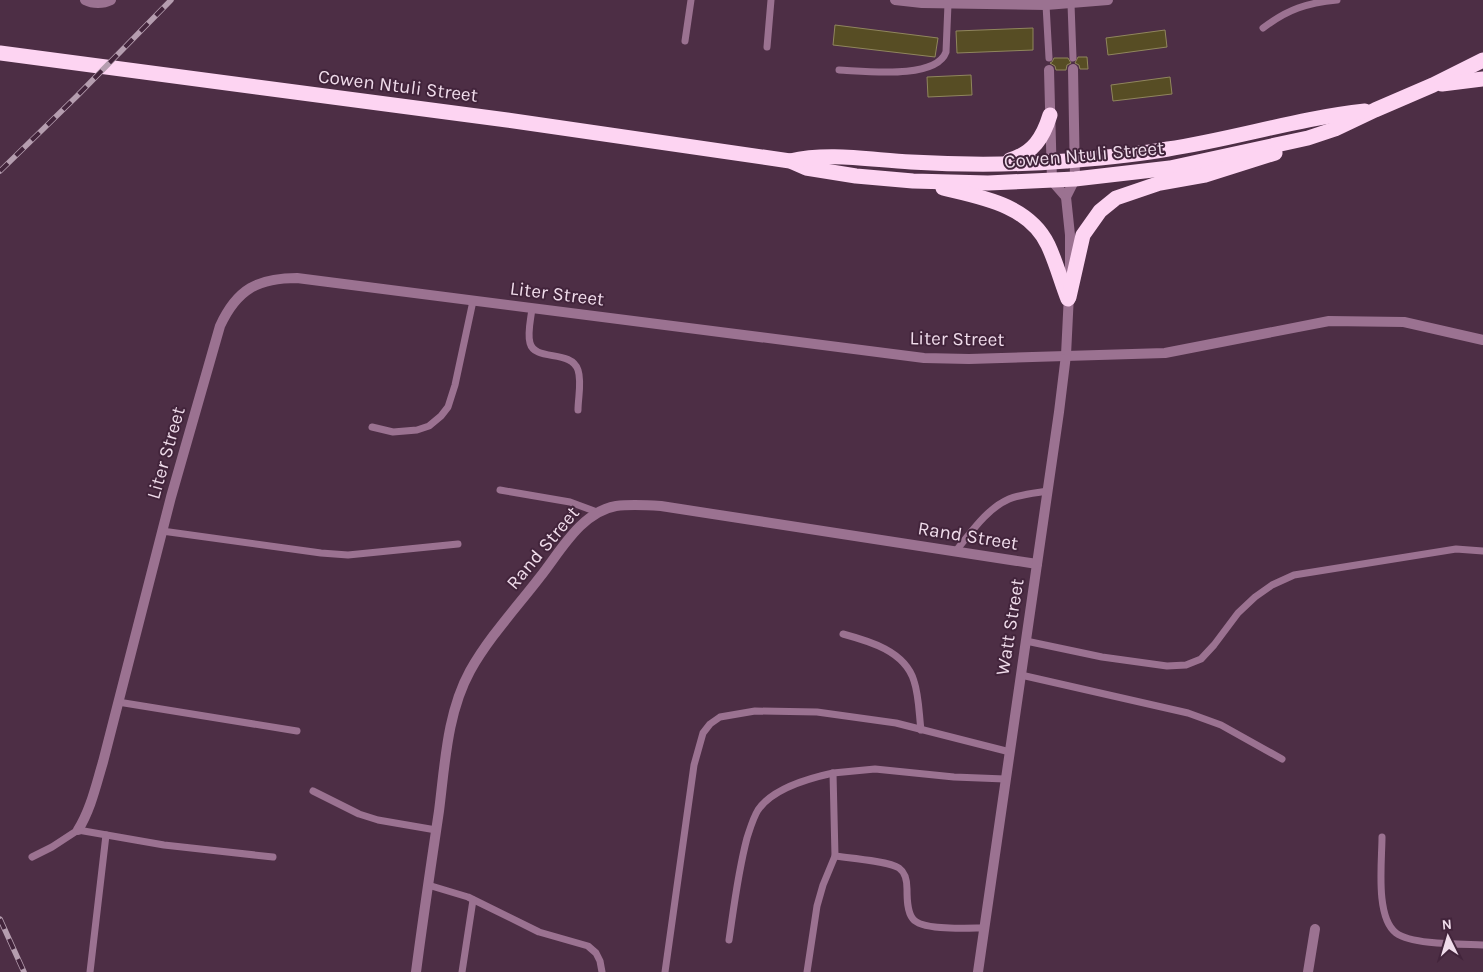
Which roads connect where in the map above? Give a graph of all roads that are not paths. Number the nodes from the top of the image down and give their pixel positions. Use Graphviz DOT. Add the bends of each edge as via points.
graph roads {
  1 [pos="85,0"];
  2 [pos="112,0"];
  3 [pos="691,0"];
  4 [pos="771,0"];
  5 [pos="895,0"];
  6 [pos="1108,0"];
  7 [pos="1337,0"];
  8 [pos="948,4"];
  9 [pos="1071,4"];
  10 [pos="1046,5"];
  11 [pos="1263,28"];
  12 [pos="685,41"];
  13 [pos="767,47"];
  14 [pos="0,53"];
  15 [pos="1049,58"];
  16 [pos="1073,58"];
  17 [pos="1483,60"];
  18 [pos="1073,69"];
  19 [pos="839,70"];
  20 [pos="1049,70"];
  21 [pos="1483,79"];
  22 [pos="1433,85"];
  23 [pos="1375,110"];
  24 [pos="1050,115"];
  25 [pos="1308,138"];
  26 [pos="1075,160"];
  27 [pos="790,161"];
  28 [pos="1051,162"];
  29 [pos="994,165"];
  30 [pos="1075,179"];
  31 [pos="913,181"];
  32 [pos="1052,181"];
  33 [pos="1066,197"];
  34 [pos="1068,299"];
  35 [pos="473,301"];
  36 [pos="532,308"];
  37 [pos="1483,340"];
  38 [pos="1066,355"];
  39 [pos="578,410"];
  40 [pos="372,428"];
  41 [pos="500,490"];
  42 [pos="1048,491"];
  43 [pos="597,512"];
  44 [pos="162,531"];
  45 [pos="458,544"];
  46 [pos="1483,551"];
  47 [pos="955,552"];
  48 [pos="1038,564"];
  49 [pos="843,634"];
  50 [pos="1026,641"];
  51 [pos="1021,675"];
  52 [pos="118,702"];
  53 [pos="921,730"];
  54 [pos="297,731"];
  55 [pos="1010,752"];
  56 [pos="1282,759"];
  57 [pos="833,773"];
  58 [pos="1005,779"];
  59 [pos="313,791"];
  60 [pos="78,830"];
  61 [pos="436,830"];
  62 [pos="106,835"];
  63 [pos="1382,837"];
  64 [pos="835,856"];
  65 [pos="32,857"];
  66 [pos="273,857"];
  67 [pos="428,885"];
  68 [pos="473,900"];
  69 [pos="984,928"];
  70 [pos="1315,929"];
  71 [pos="729,940"];
  72 [pos="1483,945"];
  73 [pos="90,972"];
  74 [pos="416,972"];
  75 [pos="462,972"];
  76 [pos="602,972"];
  77 [pos="665,972"];
  78 [pos="807,972"];
  79 [pos="978,972"];
  80 [pos="1308,972"];
  1 -- 2 [label="street" via="100,3"];
  3 -- 12 [label="lane"];
  4 -- 13 [label="lane"];
  5 -- 8 [label="street"];
  6 -- 9 [label="street"];
  7 -- 11 [label="lane" via="1300,6 1281,14"];
  8 -- 10 [label="street"];
  8 -- 19 [label="lane" via="946,52 940,62 920,70 900,72"];
  9 -- 10 [label="street"];
  9 -- 16 [label="lane"];
  10 -- 15 [label="lane"];
  14 -- 27 [label="highway, Cowen Ntuli Street"];
  17 -- 22 [label="highway, Cowen Ntuli Street"];
  18 -- 26 [label="street"];
  20 -- 24 [label="street"];
  21 -- 22 [label="highway"];
  22 -- 23 [label="highway, Cowen Ntuli Street"];
  23 -- 25 [label="highway, Cowen Ntuli Street"];
  23 -- 26 [label="highway, Cowen Ntuli Street" via="1330,114 1168,149"];
  24 -- 28 [label="street"];
  24 -- 29 [label="highway" via="1035,146 1026,154"];
  25 -- 30 [label="highway, Cowen Ntuli Street" via="1170,168"];
  25 -- 34 [label="highway" via="1252,162 1160,183 1116,198 1100,211 1083,235"];
  26 -- 28 [label="highway, Cowen Ntuli Street"];
  26 -- 30 [label="street"];
  27 -- 29 [label="highway, Cowen Ntuli Street" via="825,157"];
  27 -- 31 [label="highway, Cowen Ntuli Street" via="806,168"];
  28 -- 29 [label="highway, Cowen Ntuli Street"];
  28 -- 32 [label="street"];
  30 -- 32 [label="highway, Cowen Ntuli Street"];
  30 -- 33 [label="street"];
  31 -- 32 [label="highway, Cowen Ntuli Street"];
  31 -- 34 [label="highway" via="993,201 1032,223 1047,244"];
  32 -- 33 [label="street"];
  33 -- 34 [label="street, Watt Street" via="1070,258"];
  34 -- 38 [label="street, Watt Street"];
  35 -- 36 [label="street, Liter Street"];
  35 -- 40 [label="lane" via="455,385 448,407 441,416 429,426 417,430 393,432"];
  35 -- 44 [label="street, Liter Street" via="297,278 267,281 245,290 227,311 220,326"];
  36 -- 38 [label="street, Liter Street" via="924,358"];
  36 -- 39 [label="lane" via="531,347 538,353 565,358 578,368"];
  37 -- 38 [label="street, Liter Street" via="1404,322 1329,321 1165,353"];
  38 -- 42 [label="street, Watt Street"];
  41 -- 43 [label="lane" via="570,502"];
  42 -- 47 [label="lane" via="1021,495 1000,504"];
  42 -- 48 [label="street, Watt Street"];
  43 -- 47 [label="street, Rand Street" via="614,506 661,506"];
  43 -- 61 [label="street, Rand Street" via="568,540 470,671 453,715"];
  44 -- 45 [label="lane" via="330,554"];
  44 -- 52 [label="street, Liter Street"];
  46 -- 50 [label="lane" via="1456,549 1294,574 1255,597 1201,659 1186,665 1167,666 1102,657"];
  47 -- 48 [label="street, Rand Street"];
  48 -- 50 [label="street, Watt Street"];
  49 -- 53 [label="lane" via="872,641 885,648 908,669 915,687"];
  50 -- 51 [label="street, Watt Street"];
  51 -- 55 [label="street, Watt Street"];
  51 -- 56 [label="lane" via="1188,713 1220,725"];
  52 -- 54 [label="lane"];
  52 -- 60 [label="street, Liter Street" via="90,805"];
  53 -- 55 [label="lane"];
  53 -- 77 [label="lane" via="865,718 782,711 736,713 720,717 710,724 703,733 694,764"];
  55 -- 58 [label="street, Watt Street"];
  57 -- 58 [label="lane" via="875,769 954,778"];
  57 -- 64 [label="lane"];
  57 -- 71 [label="lane" via="783,790 759,809 742,855"];
  58 -- 69 [label="street, Watt Street"];
  59 -- 61 [label="lane" via="359,814"];
  60 -- 62 [label="lane"];
  60 -- 65 [label="lane"];
  61 -- 67 [label="street, Rand Street"];
  62 -- 66 [label="lane"];
  62 -- 73 [label="lane"];
  63 -- 72 [label="lane" via="1383,909 1396,933 1413,940"];
  64 -- 69 [label="lane" via="899,868 904,875 909,909 916,922"];
  64 -- 78 [label="lane" via="817,906"];
  67 -- 68 [label="lane"];
  67 -- 74 [label="street, Rand Street"];
  68 -- 75 [label="lane"];
  68 -- 76 [label="lane" via="539,932 588,946 596,953"];
  69 -- 79 [label="street, Watt Street"];
  70 -- 80 [label="street"];
}
